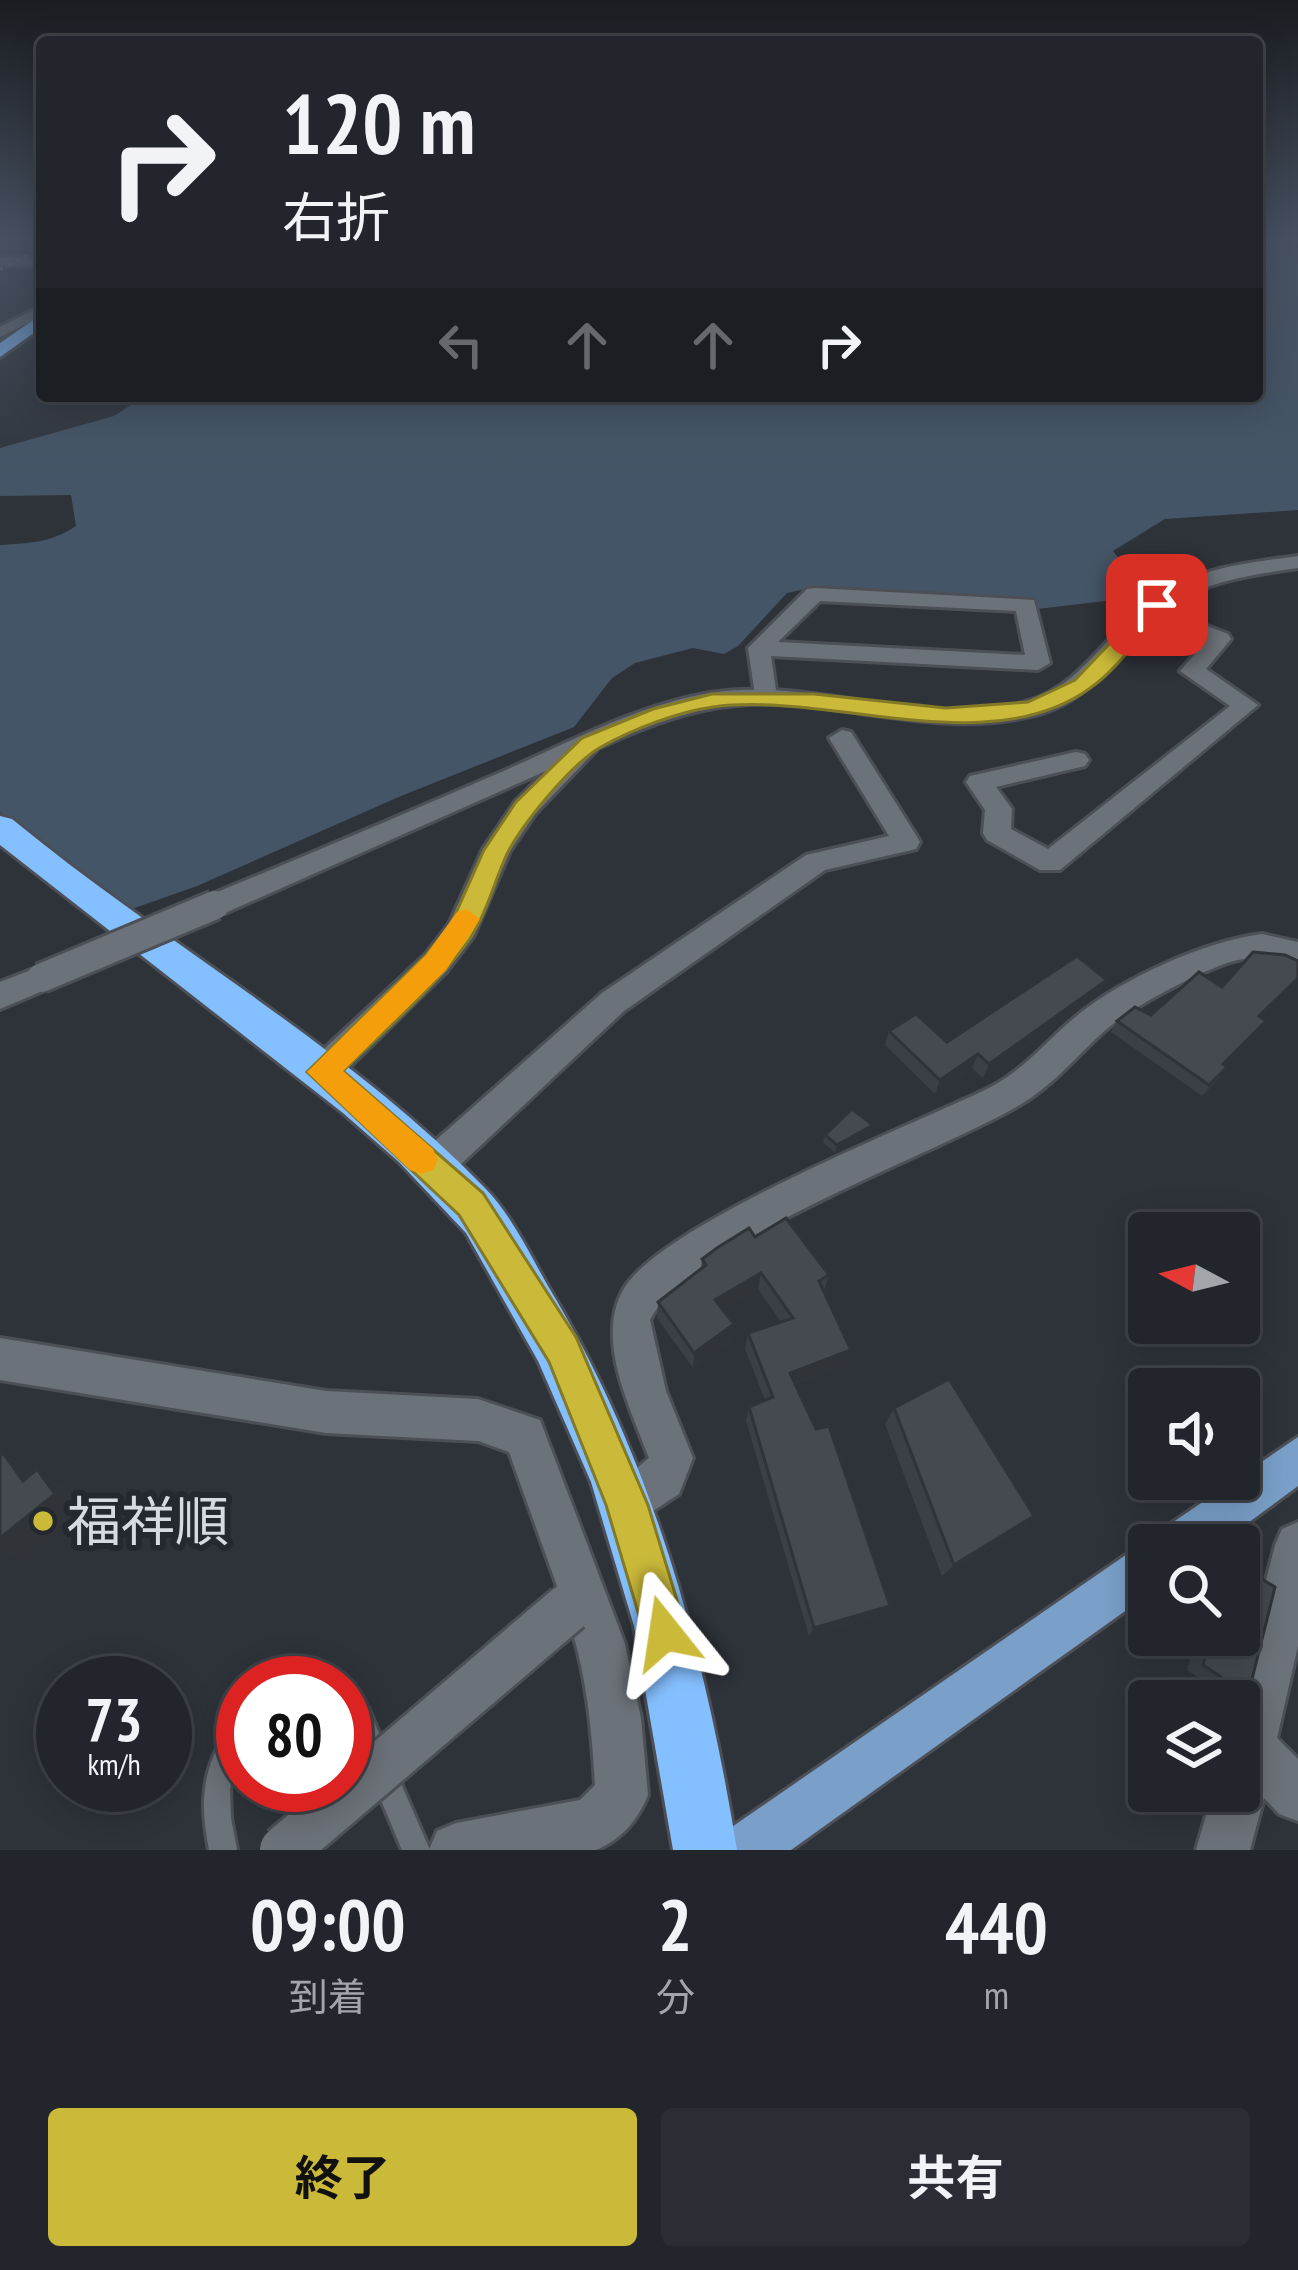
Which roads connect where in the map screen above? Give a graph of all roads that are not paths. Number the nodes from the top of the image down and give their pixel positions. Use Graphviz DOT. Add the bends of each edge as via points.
graph roads {
  1 [pos="32,323"];
  2 [pos="0,352"];
  3 [pos="1298,562"];
  4 [pos="1151,611"];
  5 [pos="759,648"];
  6 [pos="765,697"];
  7 [pos="842,738"];
  8 [pos="590,743"];
  9 [pos="1076,760"];
  10 [pos="0,827"];
  11 [pos="1298,954"];
  12 [pos="0,996"];
  13 [pos="322,1072"];
  14 [pos="431,1168"];
  15 [pos="0,1359"];
  16 [pos="1294,1474"];
  17 [pos="627,1505"];
  18 [pos="1213,1524"];
  19 [pos="1298,1545"];
  20 [pos="1128,1581"];
  21 [pos="576,1601"];
  22 [pos="1260,1702"];
  23 [pos="372,1747"];
  24 [pos="1260,1782"];
  25 [pos="216,1794"];
  26 [pos="1298,1795"];
  27 [pos="1233,1812"];
  28 [pos="224,1850"];
  29 [pos="284,1850"];
  30 [pos="416,1850"];
  31 [pos="456,1850"];
  32 [pos="705,1850"];
  33 [pos="745,1850"];
  34 [pos="1223,1850"];
  1 -- 2 [label="highway"];
  3 -- 4 [label="street" via="1214,576"];
  4 -- 6 [label="street" via="1083,684 1034,708 946,715"];
  4 -- 9 [label="street" via="1220,639 1192,671 1246,705 1050,863 998,832 999,809 980,782"];
  5 -- 5 [label="street" via="814,594 1026,605 1038,663"];
  5 -- 6 [label="street"];
  6 -- 8 [label="street" via="712,700"];
  7 -- 14 [label="street" via="906,842 816,862 779,887 613,1002"];
  8 -- 12 [label="street, bridge"];
  8 -- 13 [label="street" via="525,808 436,963"];
  10 -- 13 [label="highway"];
  11 -- 17 [label="street" via="1227,950 1187,967 1092,1022 1042,1073 1002,1098 878,1153 691,1253 638,1300 630,1320 644,1391 671,1458 663,1478"];
  13 -- 14 [label="highway"];
  14 -- 17 [label="highway" via="471,1204 563,1350"];
  15 -- 21 [label="street" via="326,1412 478,1420 525,1435"];
  16 -- 18 [label="main road"];
  17 -- 32 [label="highway" via="688,1719"];
  19 -- 22 [label="street"];
  20 -- 33 [label="main road"];
  21 -- 29 [label="street, bridge"];
  21 -- 31 [label="street" via="616,1702 622,1795 594,1824"];
  23 -- 30 [label="lane"];
  24 -- 26 [label="street"];
  25 -- 28 [label="lane"];
  27 -- 34 [label="street"];
}
